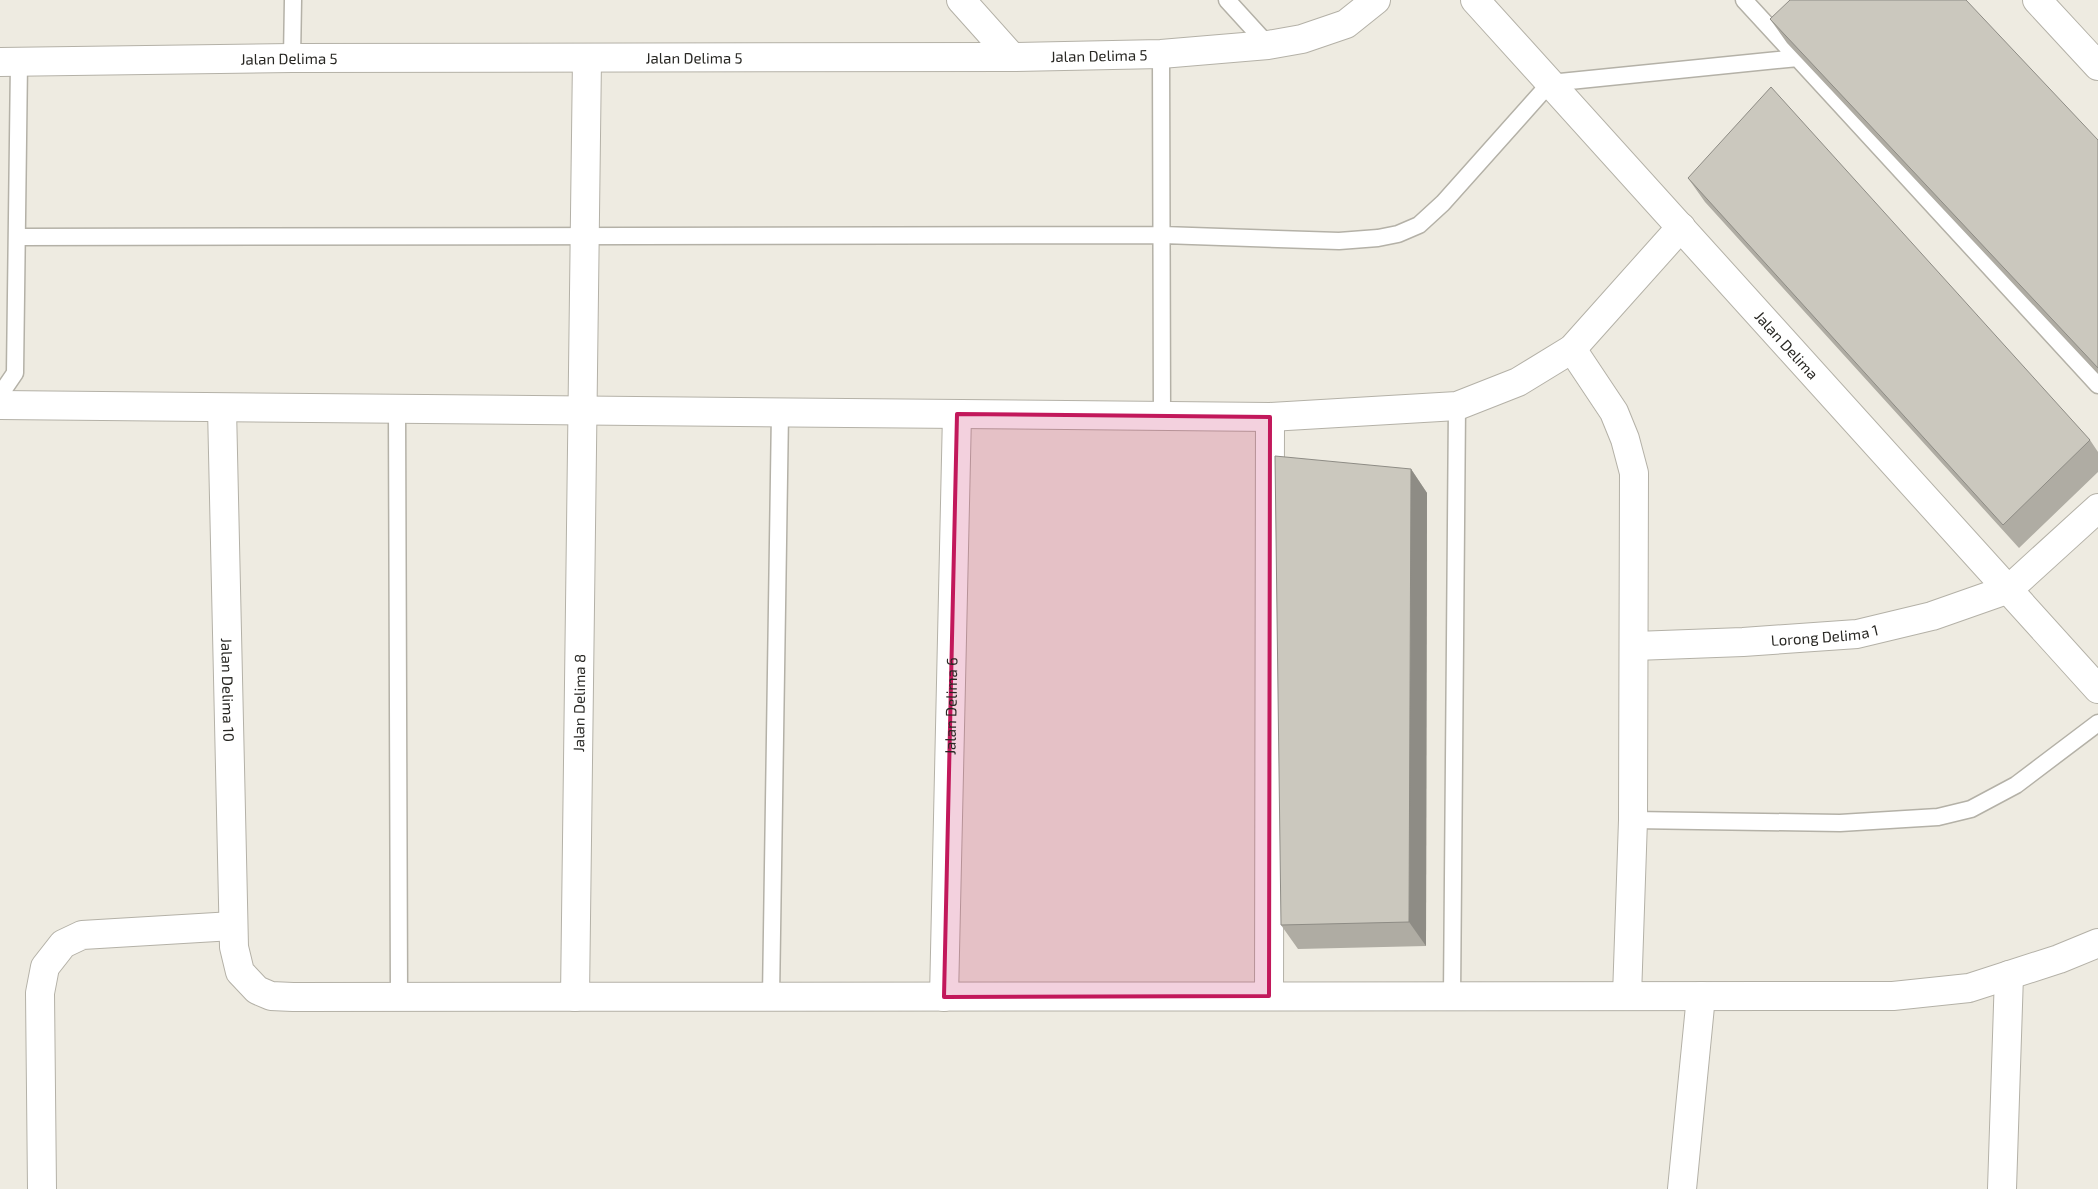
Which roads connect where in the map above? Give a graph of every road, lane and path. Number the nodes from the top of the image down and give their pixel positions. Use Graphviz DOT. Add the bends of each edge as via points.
graph roads {
  1 [pos="293,0"];
  2 [pos="961,0"];
  3 [pos="1228,0"];
  4 [pos="1376,0"];
  5 [pos="1475,0"];
  6 [pos="1744,0"];
  7 [pos="2037,0"];
  8 [pos="1792,25"];
  9 [pos="1779,38"];
  10 [pos="1268,45"];
  11 [pos="1161,54"];
  12 [pos="1012,57"];
  13 [pos="292,58"];
  14 [pos="587,58"];
  15 [pos="1798,58"];
  16 [pos="9,62"];
  17 [pos="2098,66"];
  18 [pos="1550,83"];
  19 [pos="1681,227"];
  20 [pos="1163,235"];
  21 [pos="584,236"];
  22 [pos="17,237"];
  23 [pos="1572,349"];
  24 [pos="2098,385"];
  25 [pos="0,395"];
  26 [pos="0,405"];
  27 [pos="1457,406"];
  28 [pos="222,408"];
  29 [pos="397,409"];
  30 [pos="582,410"];
  31 [pos="780,412"];
  32 [pos="957,414"];
  33 [pos="1162,416"];
  34 [pos="1270,417"];
  35 [pos="2098,508"];
  36 [pos="2009,589"];
  37 [pos="1635,646"];
  38 [pos="2098,689"];
  39 [pos="2098,723"];
  40 [pos="1633,820"];
  41 [pos="233,926"];
  42 [pos="2098,943"];
  43 [pos="2010,975"];
  44 [pos="944,996"];
  45 [pos="1269,996"];
  46 [pos="1452,996"];
  47 [pos="1627,996"];
  48 [pos="1701,996"];
  49 [pos="399,997"];
  50 [pos="575,997"];
  51 [pos="771,997"];
  52 [pos="42,1189"];
  53 [pos="1682,1189"];
  54 [pos="2002,1189"];
  1 -- 13 [label="lane"];
  2 -- 12 [label="street"];
  3 -- 10 [label="lane"];
  4 -- 10 [label="street, Jalan Delima 5" via="1346,24 1302,39"];
  5 -- 18 [label="street, Jalan Delima"];
  6 -- 9 [label="lane"];
  7 -- 17 [label="street"];
  8 -- 9 [label="lane"];
  9 -- 15 [label="lane"];
  10 -- 11 [label="street, Jalan Delima 5"];
  11 -- 12 [label="street, Jalan Delima 5"];
  11 -- 20 [label="lane"];
  12 -- 14 [label="street, Jalan Delima 5"];
  13 -- 14 [label="street, Jalan Delima 5"];
  13 -- 16 [label="street, Jalan Delima 5"];
  14 -- 21 [label="street, Jalan Delima 8"];
  15 -- 18 [label="lane"];
  15 -- 24 [label="lane"];
  16 -- 22 [label="lane"];
  18 -- 19 [label="street, Jalan Delima"];
  18 -- 20 [label="lane" via="1443,203 1419,225 1398,234 1339,241"];
  19 -- 23 [label="street"];
  19 -- 36 [label="street, Jalan Delima"];
  20 -- 21 [label="lane"];
  20 -- 33 [label="lane"];
  21 -- 22 [label="lane"];
  21 -- 30 [label="street, Jalan Delima 8"];
  22 -- 25 [label="lane" via="15,373"];
  23 -- 27 [label="street" via="1518,382"];
  23 -- 37 [label="street" via="1614,412 1634,473"];
  26 -- 28 [label="street"];
  27 -- 34 [label="street"];
  27 -- 46 [label="lane"];
  28 -- 29 [label="street"];
  28 -- 41 [label="street, Jalan Delima 10"];
  29 -- 30 [label="street"];
  29 -- 49 [label="lane"];
  30 -- 31 [label="street"];
  30 -- 50 [label="street, Jalan Delima 8"];
  31 -- 32 [label="street"];
  31 -- 51 [label="lane"];
  32 -- 33 [label="street"];
  32 -- 44 [label="street, Jalan Delima 6"];
  33 -- 34 [label="street"];
  34 -- 45 [label="street"];
  35 -- 36 [label="street"];
  36 -- 37 [label="street, Lorong Delima 1" via="1932,616 1857,634"];
  36 -- 38 [label="street, Jalan Delima"];
  37 -- 40 [label="street"];
  39 -- 40 [label="lane" via="2016,785 1972,809 1938,816 1840,823"];
  40 -- 47 [label="street"];
  41 -- 49 [label="street, Jalan Delima 10" via="240,972 256,990 271,996"];
  41 -- 52 [label="street" via="82,935 63,944 45,967 40,993"];
  42 -- 43 [label="street"];
  43 -- 48 [label="street" via="1969,988 1893,996"];
  43 -- 54 [label="street"];
  44 -- 45 [label="street"];
  44 -- 51 [label="street"];
  45 -- 46 [label="street"];
  46 -- 47 [label="street"];
  47 -- 48 [label="street"];
  48 -- 53 [label="street"];
  49 -- 50 [label="street"];
  50 -- 51 [label="street"];
}
